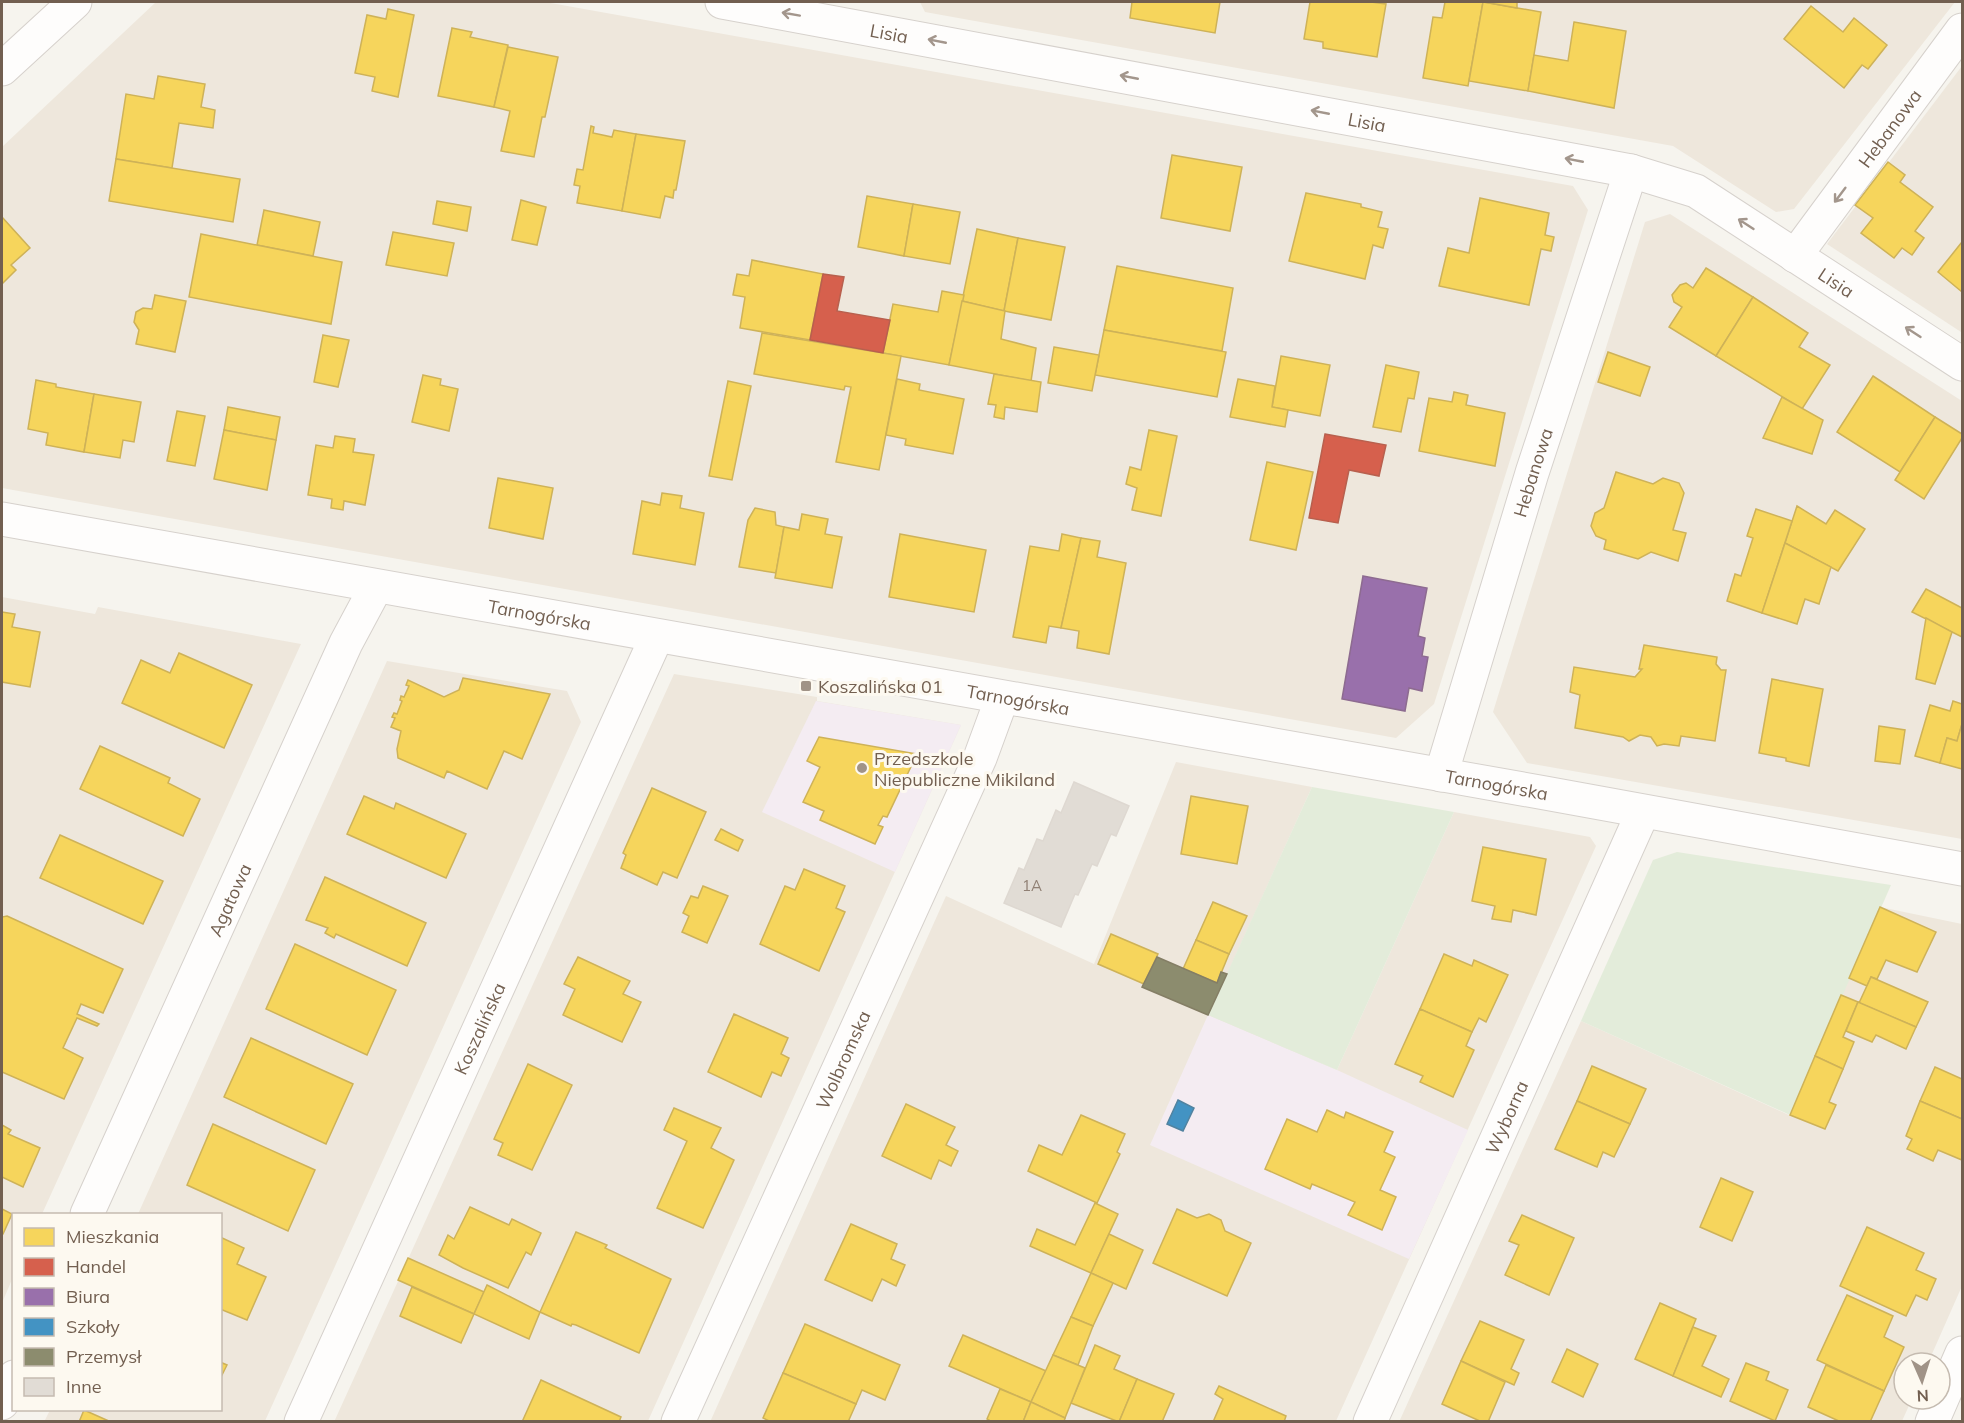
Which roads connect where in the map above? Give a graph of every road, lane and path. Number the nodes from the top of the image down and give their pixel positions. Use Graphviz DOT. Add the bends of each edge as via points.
graph roads {
  1 [pos="75,2"];
  2 [pos="722,2"];
  3 [pos="858,13"];
  4 [pos="1962,30"];
  5 [pos="2,69"];
  6 [pos="1631,171"];
  7 [pos="1795,256"];
  8 [pos="1962,364"];
  9 [pos="2,519"];
  10 [pos="376,587"];
  11 [pos="657,636"];
  12 [pos="1002,698"];
  13 [pos="1441,775"];
  14 [pos="1643,812"];
  15 [pos="1962,869"];
  16 [pos="88,1213"];
  17 [pos="1962,1353"];
  18 [pos="12,1381"];
  19 [pos="2,1403"];
  20 [pos="301,1422"];
  21 [pos="678,1422"];
  22 [pos="1370,1422"];
  23 [pos="1932,1422"];
  1 -- 5 [label="street"];
  3 -- 2 [label="street, Lisia, one-way"];
  6 -- 3 [label="street, Lisia, one-way"];
  4 -- 7 [label="street, Hebanowa, one-way"];
  7 -- 6 [label="street, Lisia, one-way" via="1696,191"];
  6 -- 13 [label="street, Hebanowa" via="1532,473"];
  8 -- 7 [label="street, Lisia, one-way"];
  9 -- 10 [label="street, Tarnogórska"];
  10 -- 11 [label="street, Tarnogórska"];
  10 -- 16 [label="street, Agatowa" via="346,642"];
  11 -- 12 [label="street, Tarnogórska"];
  11 -- 20 [label="street, Koszalińska"];
  12 -- 13 [label="street, Tarnogórska"];
  12 -- 21 [label="street, Wolbromska" via="980,758"];
  13 -- 14 [label="street, Tarnogórska"];
  14 -- 15 [label="street, Tarnogórska"];
  14 -- 22 [label="street, Wyborna"];
  17 -- 23 [label="street"];
  18 -- 19 [label="street"];
}
